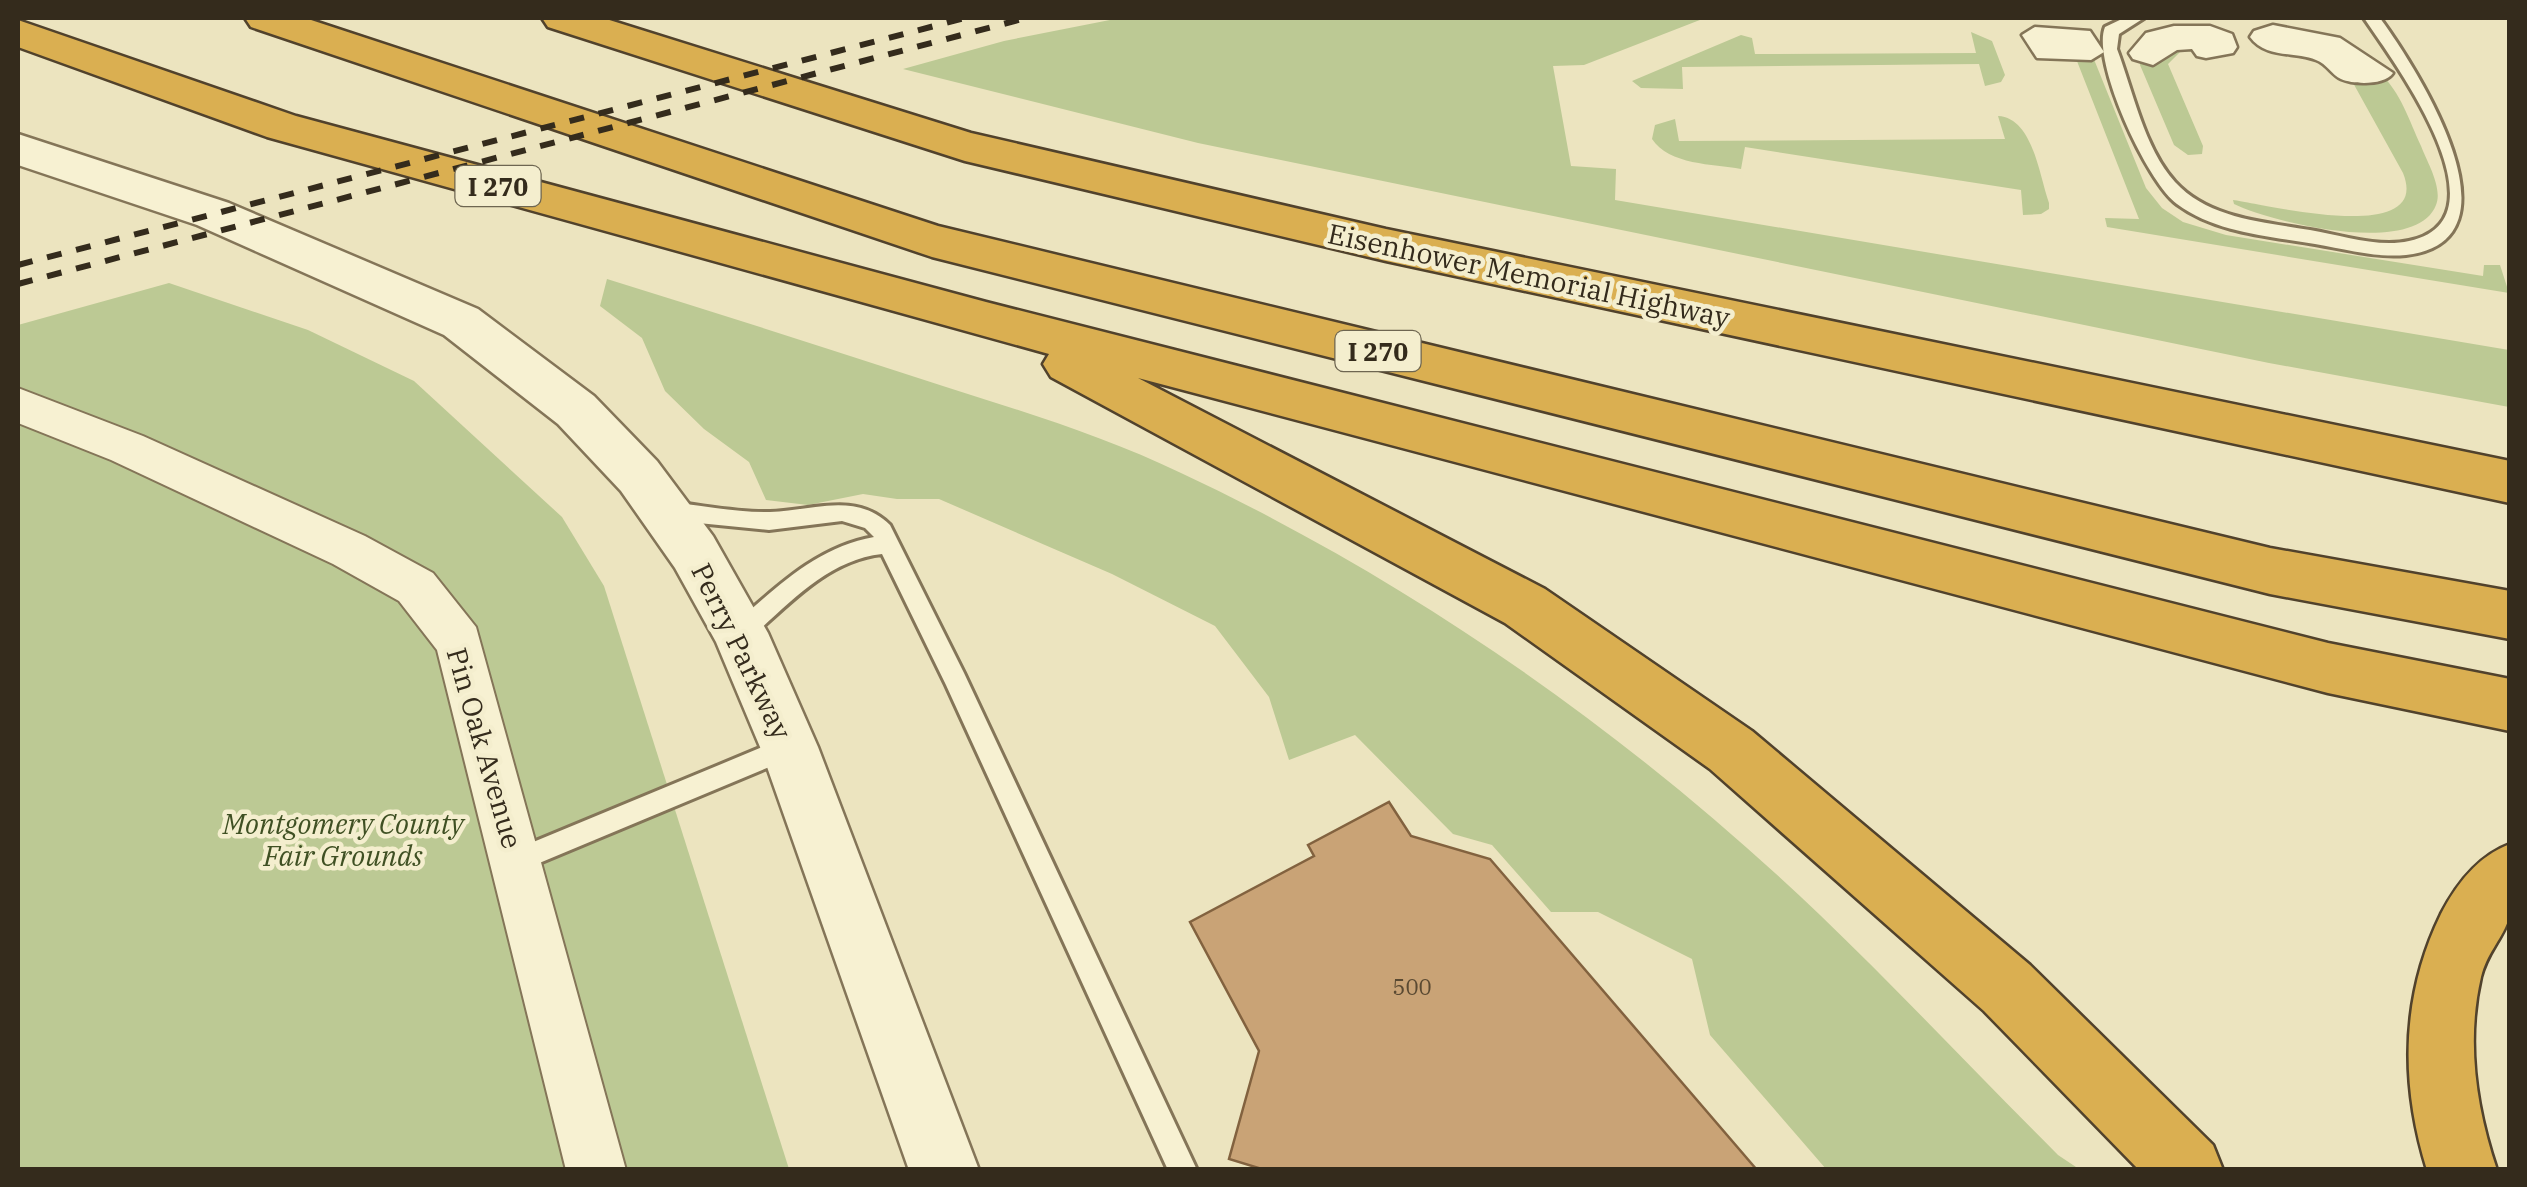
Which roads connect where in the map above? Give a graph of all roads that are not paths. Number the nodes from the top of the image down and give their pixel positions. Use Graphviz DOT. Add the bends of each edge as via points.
graph roads {
  1 [pos="265,18"];
  2 [pos="562,18"];
  3 [pos="2136,18"];
  4 [pos="2372,18"];
  5 [pos="18,33"];
  6 [pos="18,150"];
  7 [pos="986,320"];
  8 [pos="18,405"];
  9 [pos="2510,482"];
  10 [pos="667,511"];
  11 [pos="891,544"];
  12 [pos="2510,615"];
  13 [pos="740,632"];
  14 [pos="2510,705"];
  15 [pos="789,746"];
  16 [pos="516,861"];
  17 [pos="2510,873"];
  18 [pos="596,1170"];
  19 [pos="944,1170"];
  20 [pos="1182,1170"];
  21 [pos="2188,1170"];
  22 [pos="2462,1170"];
  1 -- 12 [label="highway, I 270" via="932,242 2270,572"];
  2 -- 9 [label="highway, Eisenhower Memorial Highway" via="965,146 1386,246"];
  3 -- 4 [label="lane" via="2116,26 2108,48 2156,168 2184,200 2255,228 2413,248 2454,224 2464,183 2430,100"];
  5 -- 7 [label="highway, I 270" via="282,126"];
  6 -- 10 [label="street, Perry Parkway" via="213,214 461,322 576,410"];
  7 -- 14 [label="highway, I 270" via="2328,668"];
  7 -- 21 [label="highway" via="1525,606 1731,750 2008,988"];
  8 -- 16 [label="street, Pin Oak Avenue" via="144,455 416,586 459,642"];
  10 -- 11 [label="lane" via="769,521 842,512 872,521"];
  10 -- 13 [label="street, Perry Parkway"];
  11 -- 13 [label="lane" via="842,552"];
  11 -- 20 [label="lane"];
  13 -- 15 [label="street, Perry Parkway"];
  15 -- 16 [label="lane"];
  15 -- 19 [label="street, Perry Parkway"];
  16 -- 18 [label="street, Pin Oak Avenue"];
  17 -- 22 [label="highway" via="2470,922 2443,997 2440,1086"];
}
